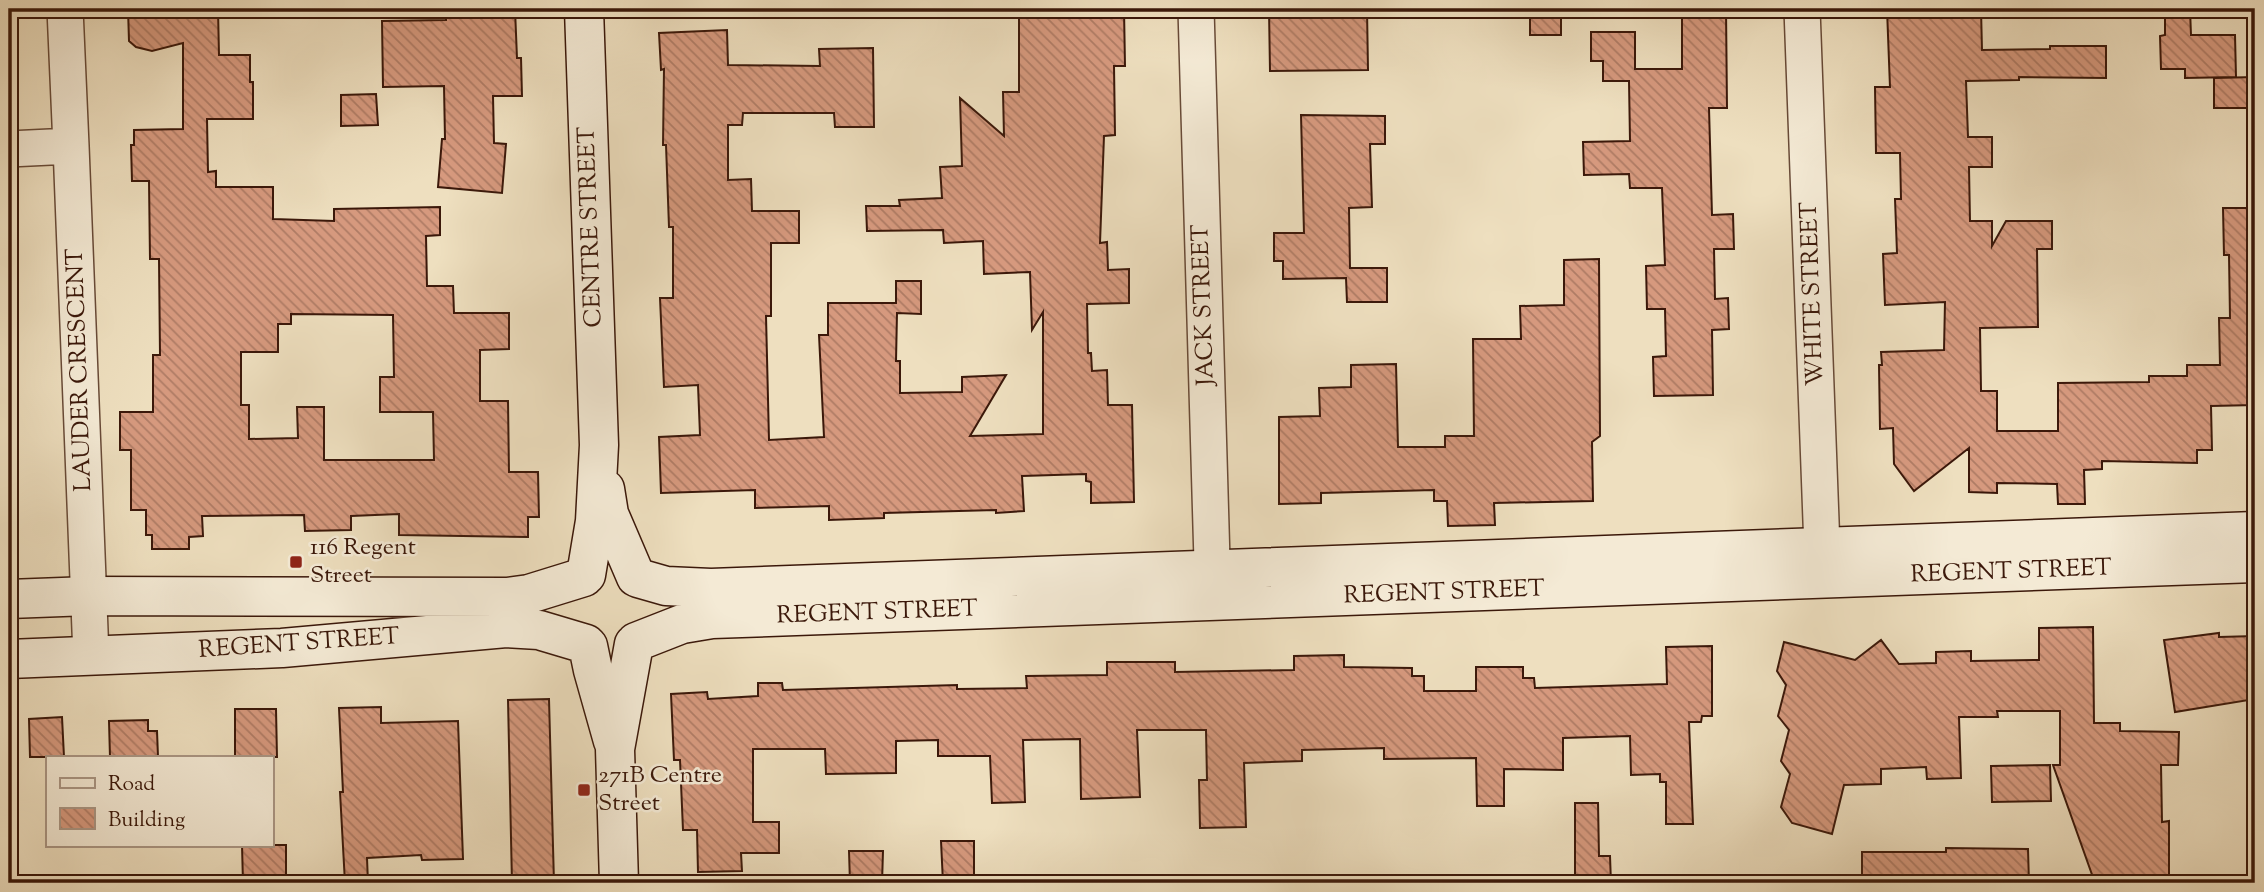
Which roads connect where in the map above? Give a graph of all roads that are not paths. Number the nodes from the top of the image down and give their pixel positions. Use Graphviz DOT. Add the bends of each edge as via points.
graph roads {
  1 [pos="65,9"];
  2 [pos="584,9"];
  3 [pos="1196,9"];
  4 [pos="1802,9"];
  5 [pos="71,146"];
  6 [pos="9,149"];
  7 [pos="599,445"];
  8 [pos="2255,531"];
  9 [pos="1822,563"];
  10 [pos="2255,563"];
  11 [pos="585,576"];
  12 [pos="637,578"];
  13 [pos="1213,585"];
  14 [pos="89,596"];
  15 [pos="9,599"];
  16 [pos="635,643"];
  17 [pos="587,645"];
  18 [pos="91,656"];
  19 [pos="9,659"];
  20 [pos="615,750"];
  21 [pos="619,883"];
  1 -- 5 [label="street, LAUDER CRESCENT"];
  2 -- 7 [label="street, CENTRE STREET"];
  3 -- 13 [label="street, JACK STREET"];
  4 -- 9 [label="street, WHITE STREET"];
  5 -- 6 [label="street"];
  5 -- 14 [label="street, LAUDER CRESCENT"];
  7 -- 11 [label="street, CENTRE STREET" via="596,521"];
  7 -- 12 [label="street, CENTRE STREET" via="609,514"];
  8 -- 9 [label="street, REGENT STREET"];
  9 -- 10 [label="street, REGENT STREET"];
  9 -- 13 [label="street, REGENT STREET"];
  11 -- 12 [label="street" via="611,568"];
  11 -- 14 [label="street, REGENT STREET" via="507,597"];
  11 -- 17 [label="street" via="569,598 568,611 570,624"];
  12 -- 13 [label="street, REGENT STREET" via="666,586 711,588"];
  12 -- 16 [label="street" via="652,610 645,633"];
  13 -- 16 [label="street, REGENT STREET" via="712,619 682,624"];
  14 -- 15 [label="street, REGENT STREET"];
  14 -- 18 [label="street, LAUDER CRESCENT"];
  16 -- 17 [label="street" via="612,652"];
  16 -- 20 [label="street"];
  17 -- 18 [label="street, REGENT STREET" via="539,630 506,628 282,648"];
  17 -- 20 [label="street"];
  18 -- 19 [label="street, REGENT STREET"];
  20 -- 21 [label="street"];
}
